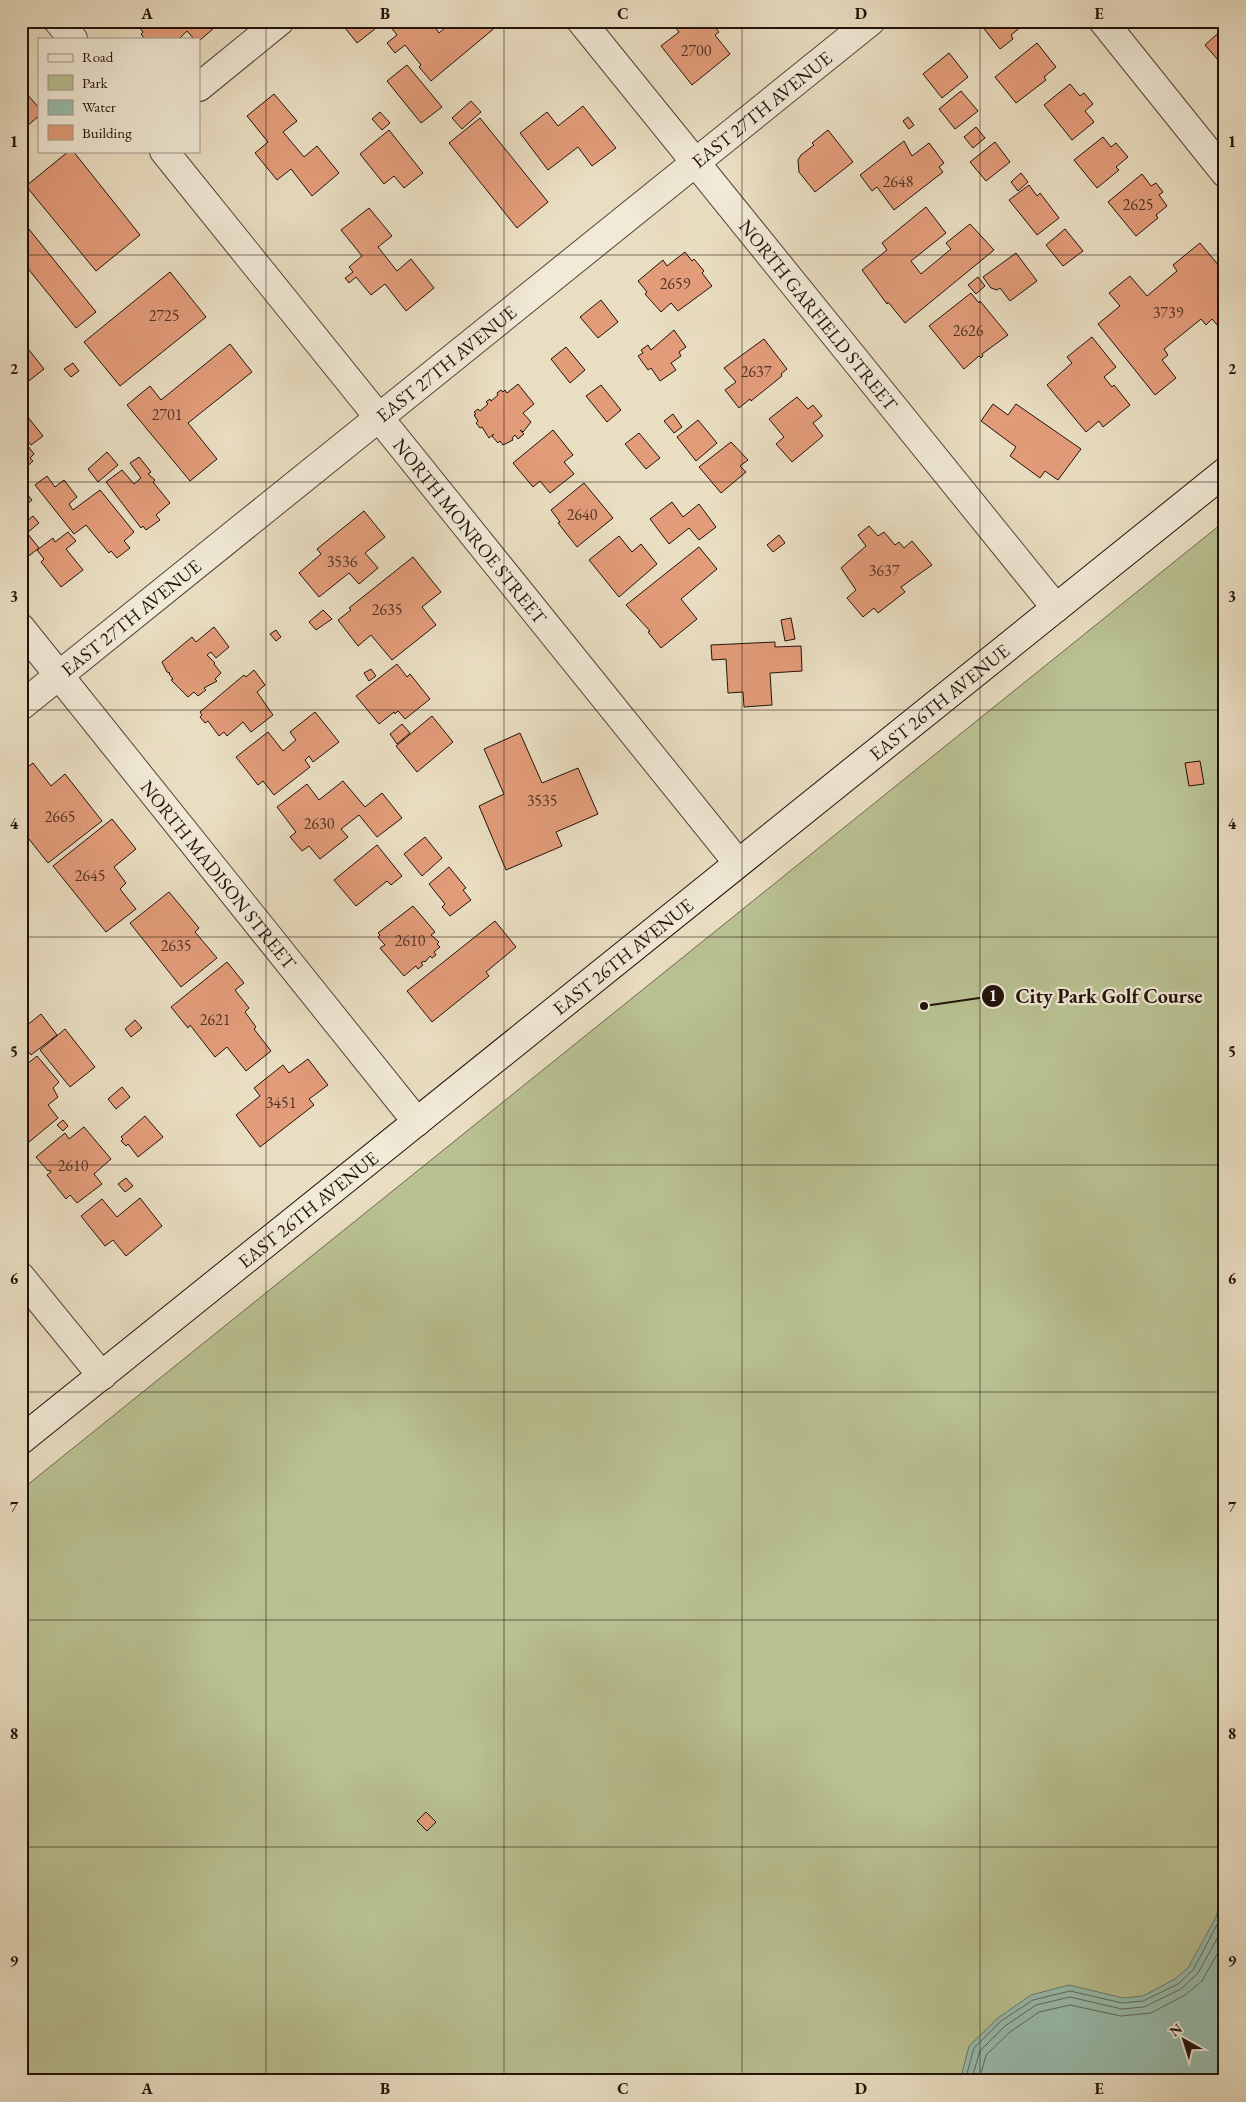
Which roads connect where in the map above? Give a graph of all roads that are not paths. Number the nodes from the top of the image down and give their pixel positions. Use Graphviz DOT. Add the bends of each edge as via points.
graph roads {
  1 [pos="58,21"];
  2 [pos="280,21"];
  3 [pos="581,21"];
  4 [pos="871,21"];
  5 [pos="1103,21"];
  6 [pos="72,38"];
  7 [pos="200,86"];
  8 [pos="165,152"];
  9 [pos="696,162"];
  10 [pos="1225,173"];
  11 [pos="378,417"];
  12 [pos="1225,472"];
  13 [pos="1056,608"];
  14 [pos="21,628"];
  15 [pos="59,675"];
  16 [pos="21,706"];
  17 [pos="738,863"];
  18 [pos="417,1122"];
  19 [pos="21,1277"];
  20 [pos="102,1376"];
  21 [pos="21,1440"];
  1 -- 6 [label="street"];
  2 -- 7 [label="street"];
  3 -- 9 [label="street, NORTH GARFIELD STREET"];
  4 -- 9 [label="street, EAST 27TH AVENUE"];
  5 -- 10 [label="street"];
  8 -- 11 [label="street, NORTH MONROE STREET"];
  9 -- 11 [label="street, EAST 27TH AVENUE"];
  9 -- 13 [label="street, NORTH GARFIELD STREET"];
  11 -- 15 [label="street, EAST 27TH AVENUE"];
  11 -- 17 [label="street, NORTH MONROE STREET"];
  12 -- 13 [label="street, EAST 26TH AVENUE"];
  13 -- 17 [label="street, EAST 26TH AVENUE"];
  14 -- 15 [label="street, NORTH MADISON STREET"];
  15 -- 16 [label="street, EAST 27TH AVENUE"];
  15 -- 18 [label="street, NORTH MADISON STREET"];
  17 -- 18 [label="street, EAST 26TH AVENUE"];
  18 -- 20 [label="street, EAST 26TH AVENUE"];
  19 -- 20 [label="street"];
  20 -- 21 [label="street, EAST 26TH AVENUE"];
}
